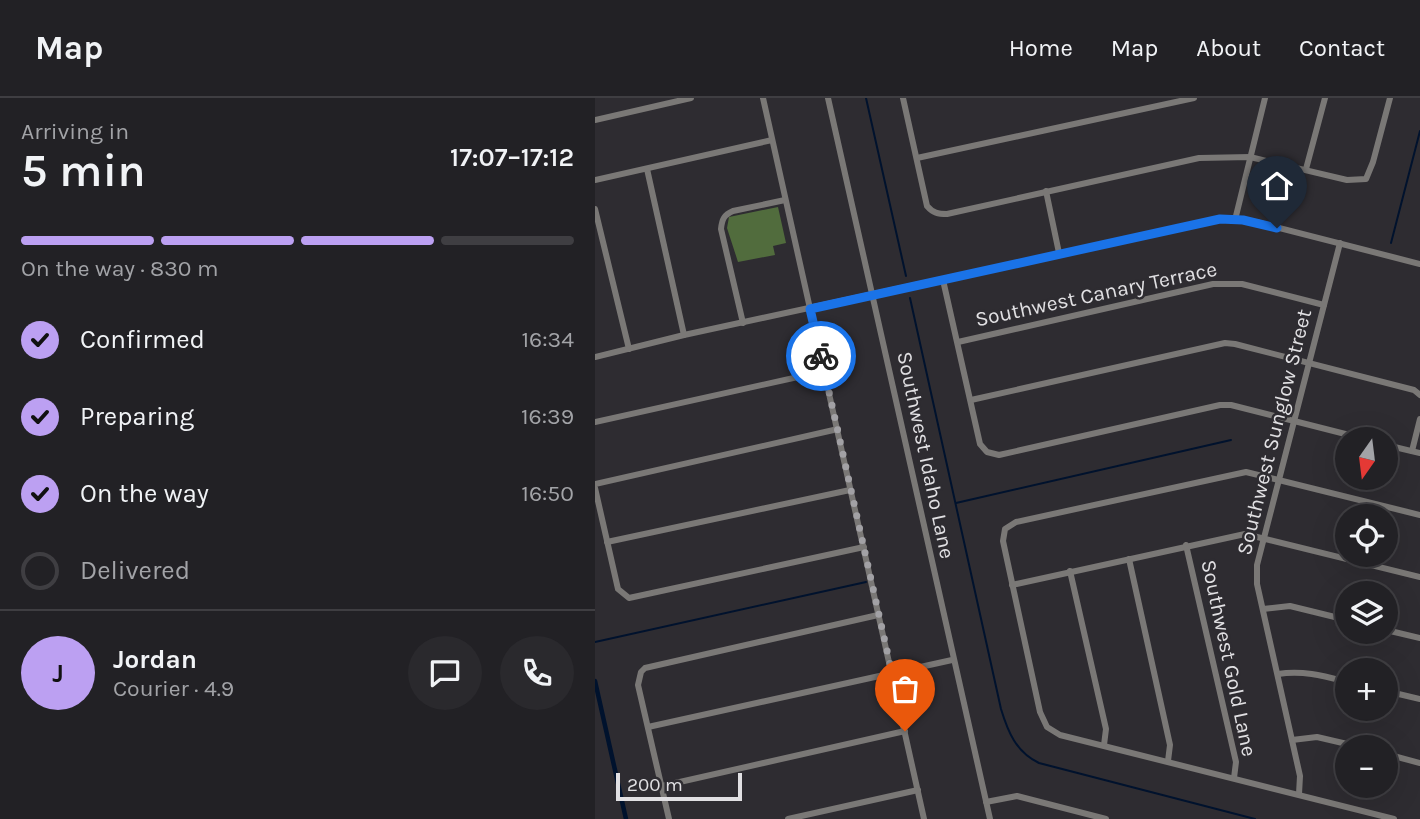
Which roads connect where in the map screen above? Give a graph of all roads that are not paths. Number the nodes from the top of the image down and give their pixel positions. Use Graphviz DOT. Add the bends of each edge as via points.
graph roads {
  1 [pos="691,98"];
  2 [pos="763,98"];
  3 [pos="828,98"];
  4 [pos="914,98"];
  5 [pos="1148,98"];
  6 [pos="1194,98"];
  7 [pos="1259,98"];
  8 [pos="1265,98"];
  9 [pos="1325,98"];
  10 [pos="1389,98"];
  11 [pos="903,99"];
  12 [pos="1150,107"];
  13 [pos="595,120"];
  14 [pos="772,141"];
  15 [pos="1250,157"];
  16 [pos="917,158"];
  17 [pos="647,169"];
  18 [pos="1306,169"];
  19 [pos="595,180"];
  20 [pos="1046,191"];
  21 [pos="785,200"];
  22 [pos="595,209"];
  23 [pos="1235,219"];
  24 [pos="1340,243"];
  25 [pos="1059,253"];
  26 [pos="1420,264"];
  27 [pos="943,280"];
  28 [pos="873,295"];
  29 [pos="1324,305"];
  30 [pos="810,309"];
  31 [pos="743,323"];
  32 [pos="684,335"];
  33 [pos="958,342"];
  34 [pos="629,349"];
  35 [pos="595,357"];
  36 [pos="1309,363"];
  37 [pos="825,371"];
  38 [pos="1420,395"];
  39 [pos="971,400"];
  40 [pos="1420,419"];
  41 [pos="1294,421"];
  42 [pos="595,422"];
  43 [pos="838,429"];
  44 [pos="1335,431"];
  45 [pos="1398,447"];
  46 [pos="1412,451"];
  47 [pos="1420,453"];
  48 [pos="1279,479"];
  49 [pos="595,486"];
  50 [pos="850,490"];
  51 [pos="1420,515"];
  52 [pos="1264,537"];
  53 [pos="607,542"];
  54 [pos="1187,545"];
  55 [pos="864,547"];
  56 [pos="1129,559"];
  57 [pos="1070,571"];
  58 [pos="1420,577"];
  59 [pos="1012,585"];
  60 [pos="1263,609"];
  61 [pos="878,615"];
  62 [pos="1335,617"];
  63 [pos="1398,633"];
  64 [pos="1420,638"];
  65 [pos="953,660"];
  66 [pos="891,672"];
  67 [pos="1278,674"];
  68 [pos="1335,679"];
  69 [pos="1398,694"];
  70 [pos="1420,699"];
  71 [pos="648,727"];
  72 [pos="905,731"];
  73 [pos="1293,740"];
  74 [pos="1335,740"];
  75 [pos="1104,745"];
  76 [pos="1398,757"];
  77 [pos="1168,761"];
  78 [pos="1420,763"];
  79 [pos="1234,778"];
  80 [pos="661,786"];
  81 [pos="918,790"];
  82 [pos="1299,794"];
  83 [pos="986,802"];
  84 [pos="669,819"];
  85 [pos="788,819"];
  86 [pos="924,819"];
  87 [pos="990,819"];
  88 [pos="1107,819"];
  89 [pos="1394,819"];
  1 -- 13 [label="street"];
  2 -- 14 [label="street"];
  3 -- 28 [label="street, Southwest Idaho Lane"];
  4 -- 11 [label="street"];
  5 -- 12 [label="street"];
  6 -- 12 [label="street"];
  7 -- 8 [label="street"];
  8 -- 15 [label="street"];
  9 -- 18 [label="street"];
  10 -- 18 [label="street" via="1366,179 1347,180"];
  11 -- 16 [label="street"];
  12 -- 16 [label="street"];
  14 -- 17 [label="street"];
  14 -- 21 [label="street"];
  15 -- 18 [label="street"];
  15 -- 20 [label="street" via="1199,158"];
  15 -- 23 [label="street"];
  16 -- 20 [label="street" via="932,212 947,214"];
  17 -- 19 [label="street"];
  17 -- 32 [label="street"];
  20 -- 25 [label="street"];
  21 -- 30 [label="street"];
  21 -- 31 [label="street" via="733,211 722,222"];
  22 -- 34 [label="street"];
  23 -- 24 [label="street"];
  23 -- 25 [label="street"];
  24 -- 26 [label="street"];
  24 -- 29 [label="street, Southwest Sunglow Street"];
  25 -- 27 [label="street"];
  27 -- 28 [label="street"];
  27 -- 33 [label="street"];
  28 -- 30 [label="street"];
  28 -- 65 [label="street, Southwest Idaho Lane"];
  29 -- 33 [label="street, Southwest Canary Terrace" via="1242,284 1213,284"];
  29 -- 36 [label="street, Southwest Sunglow Street"];
  30 -- 31 [label="street"];
  30 -- 37 [label="street"];
  31 -- 32 [label="street"];
  32 -- 34 [label="street"];
  33 -- 39 [label="street"];
  34 -- 35 [label="street"];
  36 -- 38 [label="street"];
  36 -- 39 [label="street" via="1225,343"];
  36 -- 41 [label="street, Southwest Sunglow Street"];
  37 -- 42 [label="street"];
  37 -- 43 [label="street"];
  39 -- 41 [label="street" via="984,450 999,455 1220,405"];
  40 -- 46 [label="street"];
  41 -- 44 [label="street"];
  41 -- 48 [label="street, Southwest Sunglow Street"];
  43 -- 49 [label="street"];
  43 -- 50 [label="street"];
  45 -- 46 [label="street"];
  46 -- 47 [label="street"];
  48 -- 51 [label="street"];
  48 -- 52 [label="street, Southwest Sunglow Street"];
  48 -- 59 [label="street" via="1235,473 1016,522 1006,529 1003,541"];
  49 -- 53 [label="street"];
  50 -- 53 [label="street"];
  50 -- 55 [label="street"];
  52 -- 54 [label="street" via="1245,534"];
  52 -- 58 [label="street"];
  52 -- 60 [label="street, Southwest Sunglow Street" via="1257,565"];
  53 -- 55 [label="street" via="618,589 634,598"];
  54 -- 56 [label="street"];
  54 -- 79 [label="street, Southwest Gold Lane" via="1236,762"];
  55 -- 61 [label="street"];
  56 -- 57 [label="street"];
  56 -- 77 [label="street" via="1170,745"];
  57 -- 59 [label="street"];
  57 -- 75 [label="street" via="1105,729"];
  59 -- 75 [label="street" via="1047,727 1060,735"];
  60 -- 62 [label="street" via="1290,606"];
  60 -- 67 [label="street, Southwest Sunglow Street"];
  61 -- 66 [label="street"];
  61 -- 71 [label="street" via="653,664 641,672 638,685"];
  63 -- 64 [label="street"];
  65 -- 66 [label="street"];
  65 -- 83 [label="street, Southwest Idaho Lane"];
  66 -- 71 [label="street"];
  66 -- 72 [label="street"];
  67 -- 68 [label="street" via="1294,671"];
  67 -- 73 [label="street, Southwest Sunglow Street"];
  69 -- 70 [label="street"];
  71 -- 80 [label="street"];
  72 -- 80 [label="street"];
  72 -- 81 [label="street"];
  73 -- 74 [label="street"];
  73 -- 82 [label="street, Southwest Sunglow Street"];
  75 -- 77 [label="street"];
  76 -- 78 [label="street"];
  77 -- 79 [label="street"];
  79 -- 82 [label="street"];
  80 -- 84 [label="street"];
  81 -- 85 [label="street"];
  81 -- 86 [label="street"];
  82 -- 89 [label="street"];
  83 -- 87 [label="street, Southwest Idaho Lane"];
  83 -- 88 [label="street" via="1017,796"];
}
